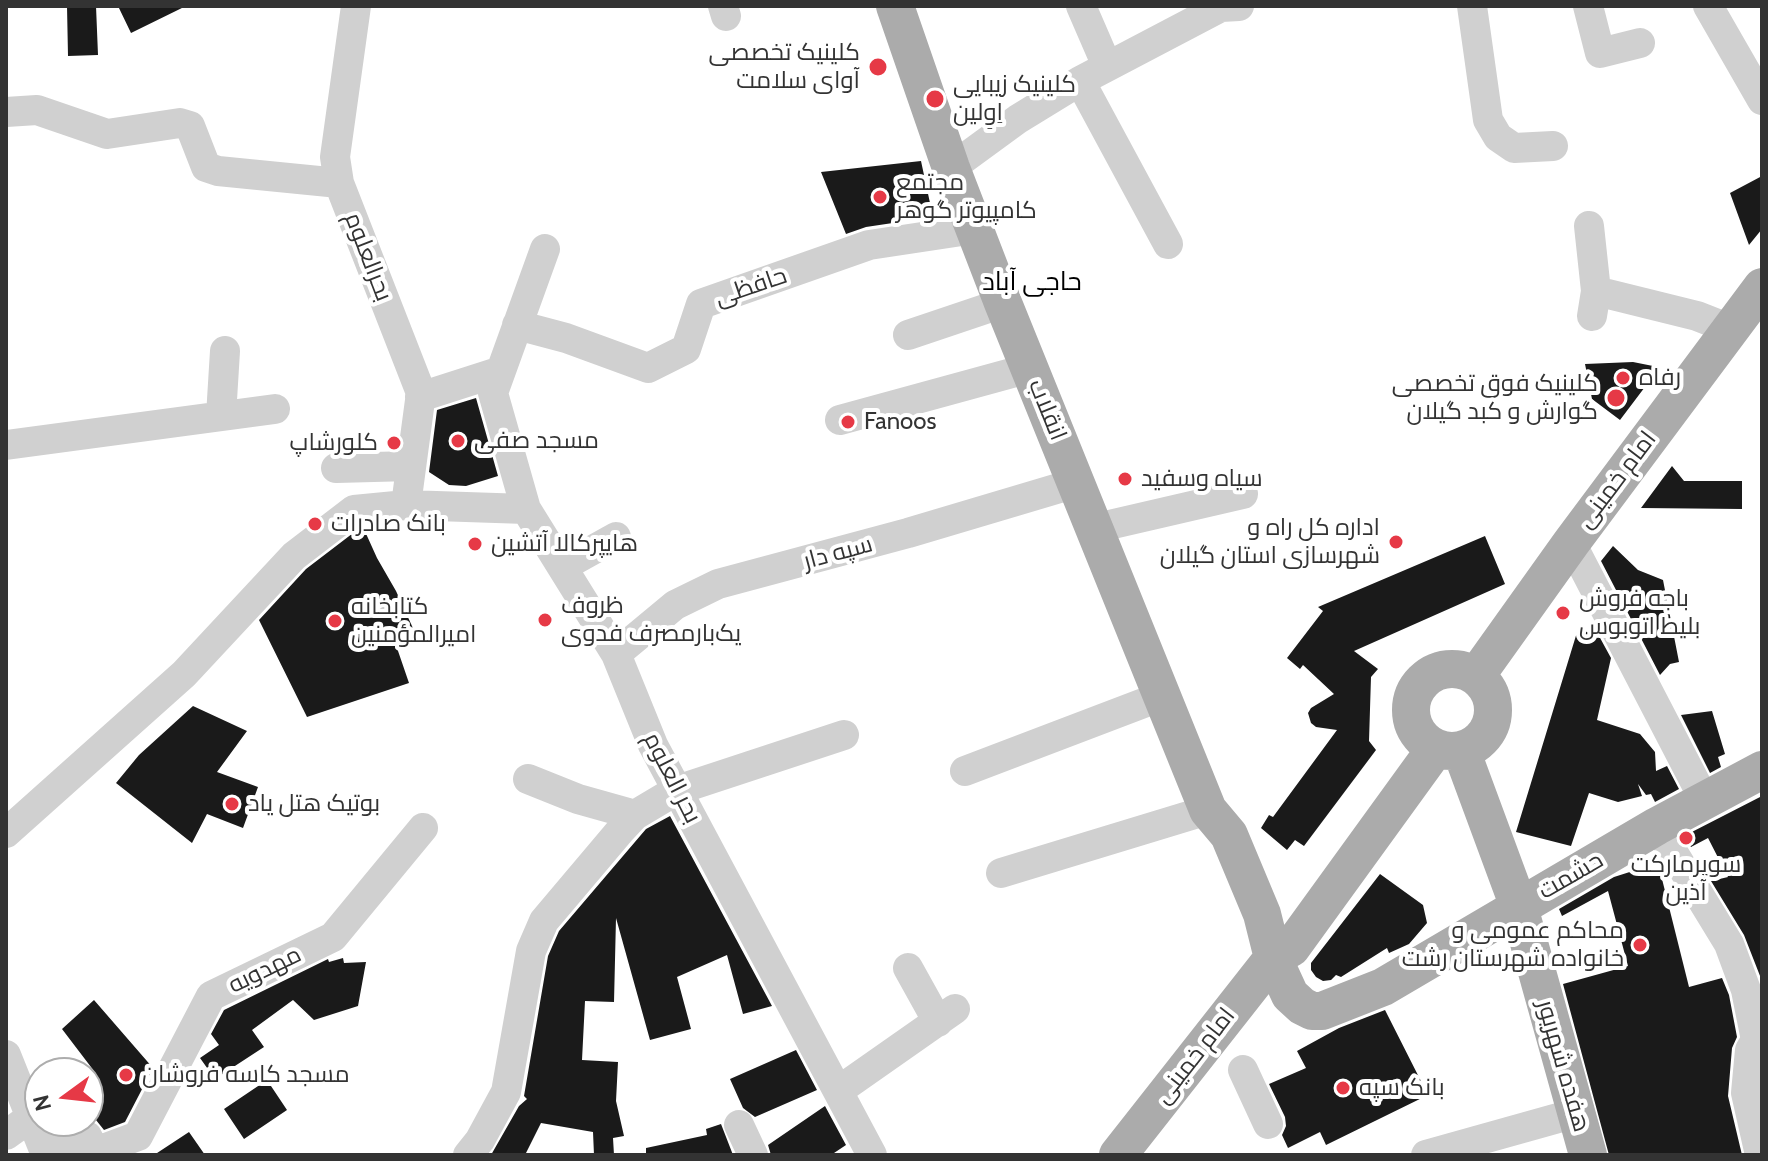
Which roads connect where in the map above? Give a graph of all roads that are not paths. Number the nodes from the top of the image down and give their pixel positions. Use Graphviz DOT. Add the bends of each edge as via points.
graph roads {
  1 [pos="356,6"];
  2 [pos="895,6"];
  3 [pos="1081,6"];
  4 [pos="1239,6"];
  5 [pos="1472,6"];
  6 [pos="1588,6"];
  7 [pos="1708,6"];
  8 [pos="1640,43"];
  9 [pos="1107,66"];
  10 [pos="1080,81"];
  11 [pos="1762,100"];
  12 [pos="6,112"];
  13 [pos="1553,146"];
  14 [pos="951,168"];
  15 [pos="339,183"];
  16 [pos="1589,226"];
  17 [pos="975,229"];
  18 [pos="1168,244"];
  19 [pos="545,249"];
  20 [pos="1762,287"];
  21 [pos="1003,303"];
  22 [pos="1713,323"];
  23 [pos="517,325"];
  24 [pos="908,335"];
  25 [pos="225,351"];
  26 [pos="1030,368"];
  27 [pos="501,371"];
  28 [pos="420,397"];
  29 [pos="275,409"];
  30 [pos="221,416"];
  31 [pos="840,420"];
  32 [pos="6,445"];
  33 [pos="411,466"];
  34 [pos="336,468"];
  35 [pos="1076,483"];
  36 [pos="1243,494"];
  37 [pos="406,505"];
  38 [pos="526,509"];
  39 [pos="1096,528"];
  40 [pos="616,537"];
  41 [pos="1571,543"];
  42 [pos="562,567"];
  43 [pos="616,654"];
  44 [pos="1476,676"];
  45 [pos="1162,696"];
  46 [pos="844,735"];
  47 [pos="1439,745"];
  48 [pos="1762,770"];
  49 [pos="965,771"];
  50 [pos="528,779"];
  51 [pos="677,790"];
  52 [pos="1705,801"];
  53 [pos="1208,810"];
  54 [pos="635,815"];
  55 [pos="1657,826"];
  56 [pos="423,828"];
  57 [pos="6,833"];
  58 [pos="1001,873"];
  59 [pos="1513,892"];
  60 [pos="1273,958"];
  61 [pos="908,968"];
  62 [pos="1759,1039"];
  63 [pos="6,1055"];
  64 [pos="1243,1070"];
  65 [pos="838,1091"];
  66 [pos="24,1100"];
  67 [pos="1576,1113"];
  68 [pos="24,1122"];
  69 [pos="1268,1124"];
  70 [pos="739,1125"];
  71 [pos="6,1135"];
  72 [pos="144,1146"];
  73 [pos="474,1147"];
  74 [pos="1129,1150"];
  75 [pos="866,1152"];
  76 [pos="49,1155"];
  77 [pos="753,1155"];
  78 [pos="1426,1155"];
  79 [pos="1588,1155"];
  80 [pos="1760,1155"];
  1 -- 15 [label="street, بحرالعلوم" via="335,157"];
  2 -- 14 [label="main road, انقلاب"];
  3 -- 9 [label="street"];
  4 -- 9 [label="street" via="1221,7"];
  5 -- 13 [label="street" via="1488,120 1498,137 1514,148"];
  6 -- 8 [label="street" via="1600,53"];
  7 -- 11 [label="street"];
  9 -- 10 [label="street"];
  10 -- 14 [label="street"];
  10 -- 18 [label="street"];
  12 -- 15 [label="street" via="37,110 107,134 180,123 190,126 206,167"];
  14 -- 17 [label="main road, انقلاب"];
  15 -- 28 [label="street, بحرالعلوم"];
  16 -- 22 [label="street" via="1594,303"];
  17 -- 21 [label="main road, انقلاب"];
  17 -- 23 [label="street, حافظی" via="869,245 701,304 686,349 648,368"];
  19 -- 23 [label="street"];
  20 -- 22 [label="main road, امام خمینی"];
  21 -- 24 [label="street"];
  21 -- 26 [label="main road, انقلاب"];
  22 -- 41 [label="main road, امام خمینی"];
  23 -- 27 [label="street"];
  25 -- 30 [label="street"];
  26 -- 31 [label="street"];
  26 -- 35 [label="main road, انقلاب"];
  27 -- 28 [label="street"];
  27 -- 38 [label="street" via="493,393"];
  28 -- 33 [label="street, بحرالعلوم"];
  29 -- 30 [label="street"];
  30 -- 32 [label="street"];
  33 -- 34 [label="street"];
  33 -- 37 [label="street, بحرالعلوم"];
  35 -- 39 [label="main road, انقلاب"];
  35 -- 43 [label="street, سپه دار" via="718,584 675,605"];
  36 -- 39 [label="street"];
  37 -- 38 [label="street"];
  37 -- 57 [label="street" via="354,510 294,556 184,674"];
  38 -- 42 [label="street, بحر العلوم"];
  39 -- 45 [label="main road, انقلاب"];
  40 -- 42 [label="street"];
  41 -- 44 [label="main road, امام خمینی"];
  41 -- 52 [label="street"];
  42 -- 43 [label="street, بحر العلوم"];
  43 -- 51 [label="street, بحر العلوم"];
  44 -- 47 [label="main road" via="1492,697 1491,724 1474,745"];
  44 -- 47 [label="main road" via="1464,670 1438,670 1417,686 1410,712 1413,725"];
  45 -- 49 [label="street"];
  45 -- 53 [label="main road, انقلاب"];
  46 -- 51 [label="street"];
  47 -- 59 [label="main road, هفده شهریور"];
  47 -- 60 [label="main road, امام خمینی" via="1276,930"];
  48 -- 52 [label="main road, حشمت"];
  50 -- 54 [label="street"];
  51 -- 54 [label="street"];
  51 -- 65 [label="street, بحر العلوم"];
  52 -- 55 [label="main road, حشمت"];
  53 -- 58 [label="street"];
  53 -- 60 [label="main road, انقلاب" via="1209,837 1246,933"];
  54 -- 73 [label="street" via="544,921 531,951 506,1092"];
  55 -- 59 [label="main road, حشمت" via="1554,886"];
  55 -- 62 [label="street" via="1729,944"];
  56 -- 72 [label="street, مهدویه" via="333,937 211,996"];
  59 -- 60 [label="main road, حشمت" via="1383,987 1322,1011 1302,1006 1290,995"];
  59 -- 67 [label="main road, هفده شهریور"];
  60 -- 74 [label="main road, امام خمینی"];
  61 -- 65 [label="street" via="946,1015"];
  62 -- 80 [label="street" via="1750,1050 1746,1093"];
  63 -- 66 [label="street"];
  64 -- 69 [label="street"];
  65 -- 75 [label="street, بحر العلوم"];
  67 -- 78 [label="street"];
  67 -- 79 [label="main road, هفده شهریور"];
  68 -- 71 [label="street"];
  70 -- 77 [label="street"];
  72 -- 76 [label="street" via="95,1152 87,1136"];
}
